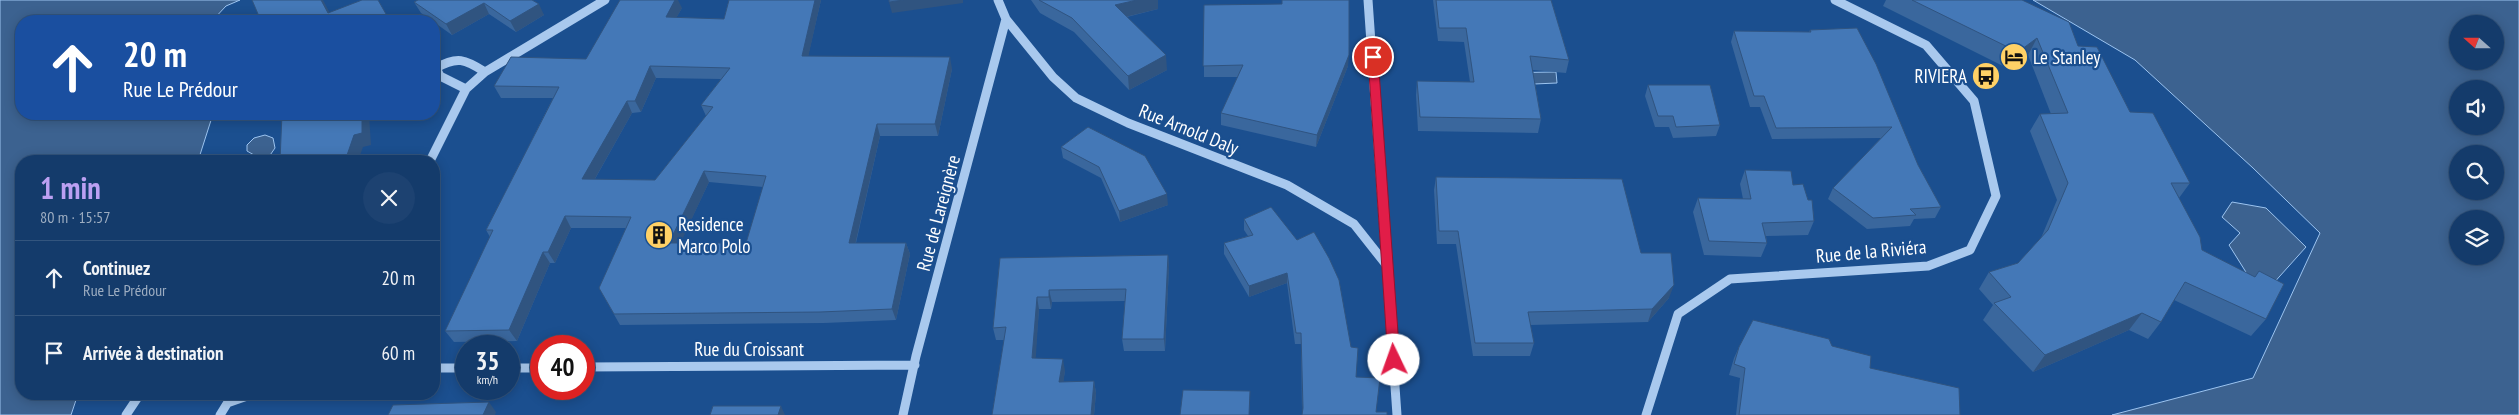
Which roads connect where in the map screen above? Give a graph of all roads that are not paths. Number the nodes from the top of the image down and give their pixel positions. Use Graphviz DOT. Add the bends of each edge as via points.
graph roads {
  1 [pos="605,0"];
  2 [pos="998,0"];
  3 [pos="1368,0"];
  4 [pos="1835,0"];
  5 [pos="1006,19"];
  6 [pos="440,66"];
  7 [pos="485,72"];
  8 [pos="440,76"];
  9 [pos="466,89"];
  10 [pos="433,155"];
  11 [pos="1388,267"];
  12 [pos="915,365"];
  13 [pos="595,367"];
  14 [pos="440,368"];
  15 [pos="455,368"];
  16 [pos="136,400"];
  17 [pos="231,400"];
  18 [pos="126,415"];
  19 [pos="220,415"];
  20 [pos="903,415"];
  21 [pos="1397,415"];
  22 [pos="1646,415"];
  1 -- 7 [label="street"];
  2 -- 5 [label="street, Rue Arnold Daly"];
  3 -- 11 [label="street"];
  4 -- 22 [label="street, Rue de la Riviéra" via="1926,45 1974,101 1996,196 1970,250 1928,266 1730,279 1678,314"];
  5 -- 11 [label="street, Rue Arnold Daly" via="1052,77 1076,98 1128,123 1287,185 1354,224"];
  5 -- 12 [label="street, Rue de Lareignère"];
  6 -- 7 [label="street" via="452,59 470,62"];
  7 -- 9 [label="street"];
  8 -- 9 [label="street"];
  9 -- 10 [label="street"];
  11 -- 21 [label="street"];
  12 -- 13 [label="street, Rue du Croissant"];
  12 -- 20 [label="street, Rue de Lareignère"];
  14 -- 15 [label="street"];
  16 -- 18 [label="street"];
  17 -- 19 [label="street"];
}
